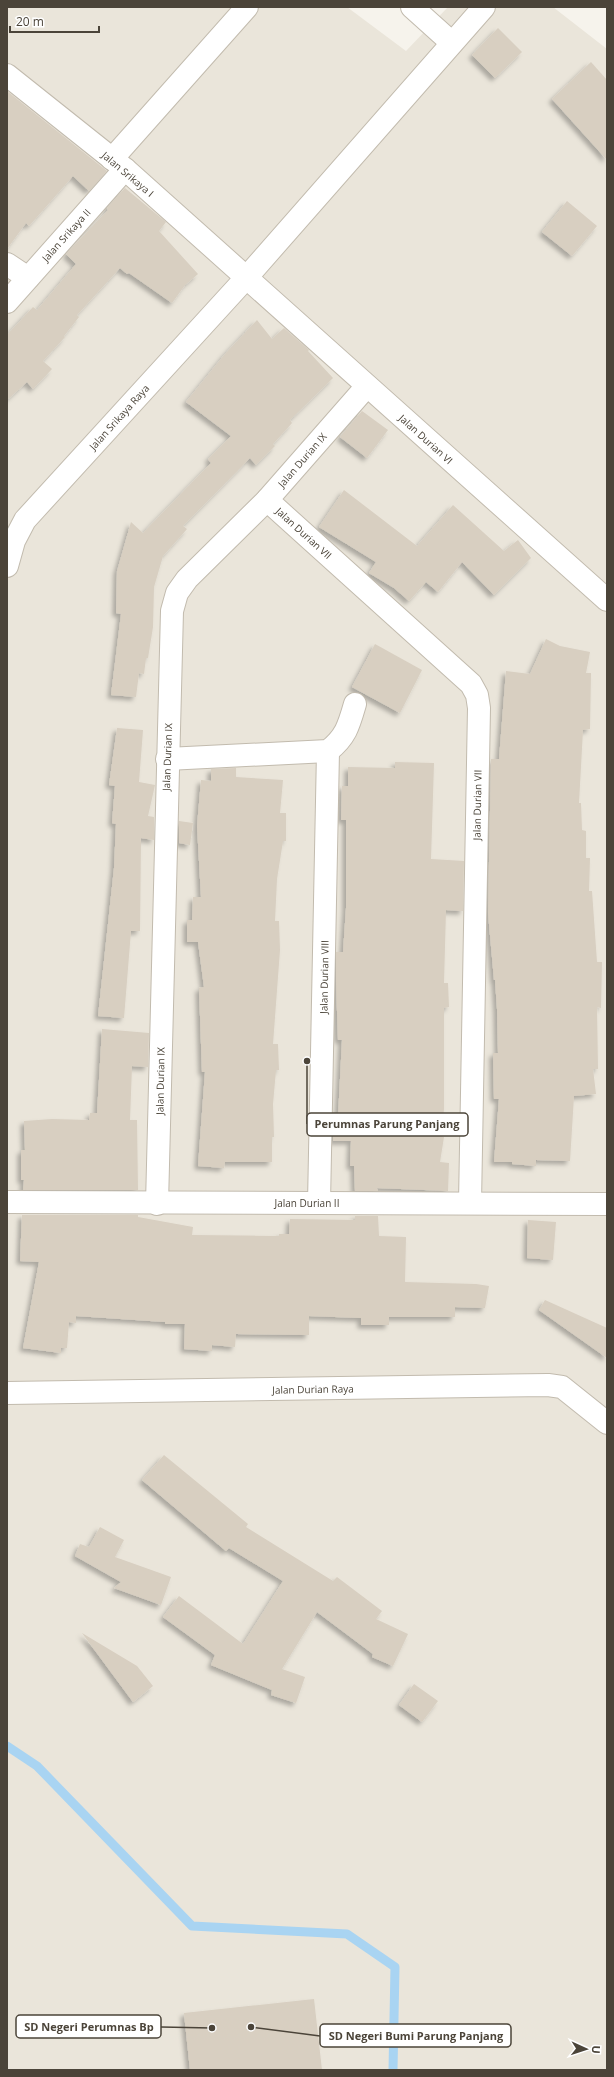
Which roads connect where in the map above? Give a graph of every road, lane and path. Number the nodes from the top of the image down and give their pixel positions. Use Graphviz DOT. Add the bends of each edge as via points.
graph roads {
  1 [pos="247,7"];
  2 [pos="412,7"];
  3 [pos="484,7"];
  4 [pos="452,43"];
  5 [pos="7,75"];
  6 [pos="118,164"];
  7 [pos="7,264"];
  8 [pos="28,278"];
  9 [pos="246,278"];
  10 [pos="7,302"];
  11 [pos="367,386"];
  12 [pos="267,500"];
  13 [pos="7,566"];
  14 [pos="607,600"];
  15 [pos="355,704"];
  16 [pos="328,751"];
  17 [pos="167,759"];
  18 [pos="7,1202"];
  19 [pos="319,1202"];
  20 [pos="470,1203"];
  21 [pos="157,1204"];
  22 [pos="607,1204"];
  23 [pos="7,1393"];
  24 [pos="607,1424"];
  1 -- 6 [label="street, Jalan Srikaya II"];
  2 -- 4 [label="street"];
  3 -- 4 [label="street, Jalan Srikaya Raya"];
  4 -- 9 [label="street, Jalan Srikaya Raya"];
  5 -- 6 [label="street, Jalan Srikaya I"];
  6 -- 8 [label="street, Jalan Srikaya II"];
  6 -- 9 [label="street, Jalan Srikaya I"];
  7 -- 8 [label="street"];
  8 -- 10 [label="street, Jalan Srikaya II"];
  9 -- 11 [label="street, Jalan Durian VI"];
  9 -- 13 [label="street, Jalan Srikaya Raya" via="25,520 14,541"];
  11 -- 12 [label="street, Jalan Durian IX"];
  11 -- 14 [label="street, Jalan Durian VI"];
  12 -- 17 [label="street, Jalan Durian IX" via="186,579 177,593 172,611"];
  12 -- 20 [label="street, Jalan Durian VII" via="471,684 477,695 479,716"];
  15 -- 16 [label="street" via="347,729 339,743"];
  16 -- 17 [label="street"];
  16 -- 19 [label="street, Jalan Durian VIII"];
  17 -- 21 [label="street, Jalan Durian IX"];
  18 -- 21 [label="street, Jalan Durian II"];
  19 -- 20 [label="street, Jalan Durian II"];
  19 -- 21 [label="street, Jalan Durian II"];
  20 -- 22 [label="street, Jalan Durian II"];
  23 -- 24 [label="street, Jalan Durian Raya" via="548,1385 562,1388"];
}
